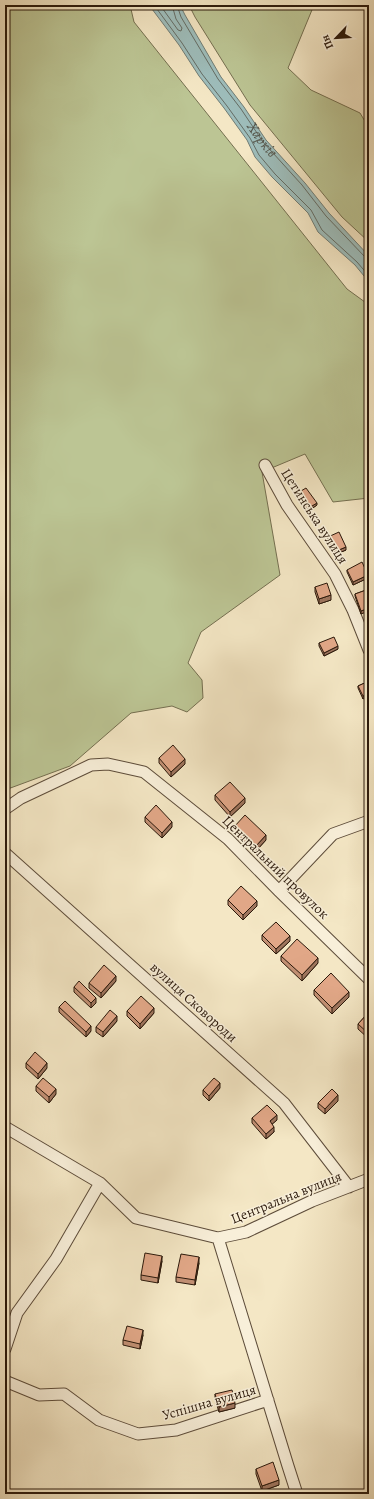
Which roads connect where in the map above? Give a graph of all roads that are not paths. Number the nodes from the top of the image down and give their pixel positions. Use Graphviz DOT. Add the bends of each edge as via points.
graph roads {
  1 [pos="265,465"];
  2 [pos="369,650"];
  3 [pos="5,810"];
  4 [pos="369,821"];
  5 [pos="5,853"];
  6 [pos="279,892"];
  7 [pos="369,979"];
  8 [pos="5,1127"];
  9 [pos="369,1179"];
  10 [pos="100,1183"];
  11 [pos="349,1188"];
  12 [pos="218,1238"];
  13 [pos="5,1349"];
  14 [pos="5,1381"];
  15 [pos="268,1400"];
  16 [pos="297,1494"];
  1 -- 2 [label="street, Цетинська вулиця" via="287,505 336,574"];
  3 -- 6 [label="street, Центральний провулок" via="21,798 91,764 108,764 144,772 228,839"];
  4 -- 6 [label="street" via="333,834"];
  5 -- 11 [label="street, вулиця Сковороди" via="284,1103"];
  6 -- 7 [label="street, Центральний провулок"];
  8 -- 10 [label="street, Центральна вулиця"];
  9 -- 11 [label="street, Центральна вулиця"];
  10 -- 12 [label="street, Центральна вулиця" via="136,1218"];
  10 -- 13 [label="street" via="56,1259 17,1313"];
  11 -- 12 [label="street, Центральна вулиця" via="312,1201 246,1232"];
  12 -- 15 [label="street, Успішна вулиця"];
  14 -- 15 [label="street, Успішна вулиця" via="39,1395 64,1394 99,1420 138,1434 176,1430"];
  15 -- 16 [label="street, Успішна вулиця"];
}
